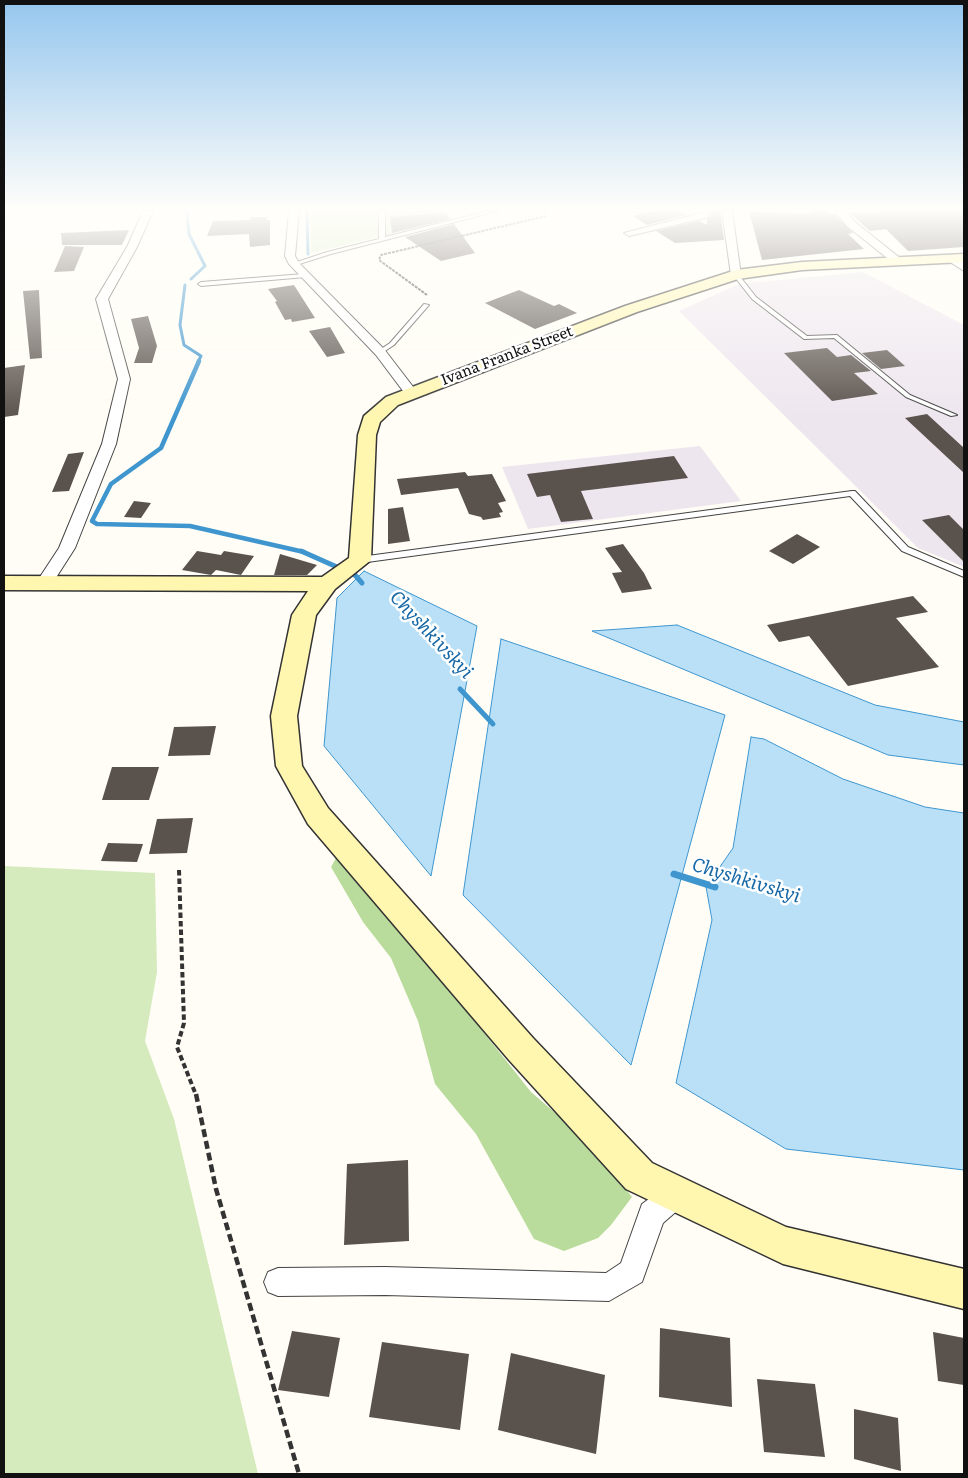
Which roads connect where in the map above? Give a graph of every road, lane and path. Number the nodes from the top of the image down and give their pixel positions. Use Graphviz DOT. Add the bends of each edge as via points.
graph roads {
  1 [pos="113,280"];
  2 [pos="253,280"];
  3 [pos="308,280"];
  4 [pos="407,280"];
  5 [pos="721,280"];
  6 [pos="740,280"];
  7 [pos="201,284"];
  8 [pos="426,305"];
  9 [pos="380,352"];
  10 [pos="411,392"];
  11 [pos="953,414"];
  12 [pos="343,572"];
  13 [pos="964,574"];
  14 [pos="4,583"];
  15 [pos="44,583"];
  16 [pos="179,870"];
  17 [pos="676,1194"];
  18 [pos="278,1282"];
  19 [pos="964,1289"];
  20 [pos="299,1474"];
  1 -- 15 [label="street" via="102,300 124,379 110,444 67,548"];
  2 -- 7 [label="lane"];
  3 -- 9 [label="street"];
  4 -- 8 [label="path" via="433,300"];
  5 -- 10 [label="street, Ivana Franka Street" via="631,309"];
  6 -- 11 [label="lane" via="754,298 806,338 836,336 908,396"];
  8 -- 9 [label="lane" via="392,344"];
  9 -- 10 [label="street"];
  10 -- 12 [label="street, Ivana Franka Street" via="384,406 371,420"];
  12 -- 13 [label="lane" via="852,493 905,549"];
  12 -- 15 [label="street"];
  12 -- 17 [label="street" via="313,600 304,615 284,716 289,766 318,816 521,1049 640,1176"];
  14 -- 15 [label="street"];
  16 -- 20 [label="path" via="184,1023 178,1047 195,1091 216,1189"];
  17 -- 18 [label="street" via="652,1214 632,1272 609,1287 385,1281"];
  17 -- 19 [label="street" via="783,1245"];
}
